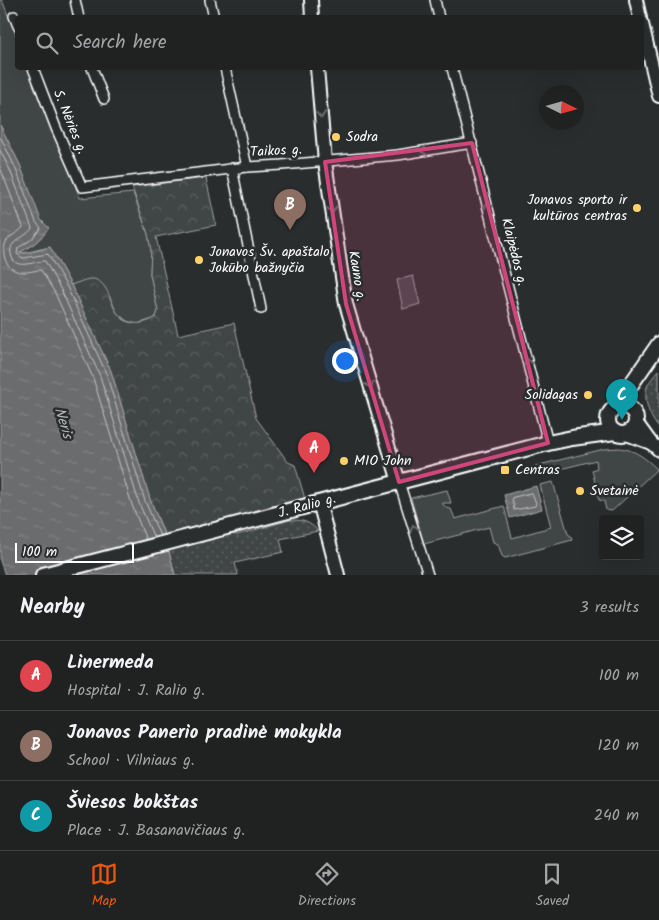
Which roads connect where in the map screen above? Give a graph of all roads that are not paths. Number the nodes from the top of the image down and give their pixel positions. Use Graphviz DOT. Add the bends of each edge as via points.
graph roads {
  1 [pos="75,0"];
  2 [pos="210,0"];
  3 [pos="311,0"];
  4 [pos="435,0"];
  5 [pos="636,0"];
  6 [pos="78,15"];
  7 [pos="213,15"];
  8 [pos="312,15"];
  9 [pos="438,15"];
  10 [pos="639,15"];
  11 [pos="644,32"];
  12 [pos="34,70"];
  13 [pos="93,70"];
  14 [pos="225,70"];
  15 [pos="317,70"];
  16 [pos="453,70"];
  17 [pos="659,96"];
  18 [pos="104,100"];
  19 [pos="472,143"];
  20 [pos="325,162"];
  21 [pos="247,167"];
  22 [pos="232,168"];
  23 [pos="82,187"];
  24 [pos="261,309"];
  25 [pos="659,344"];
  26 [pos="636,377"];
  27 [pos="611,412"];
  28 [pos="634,417"];
  29 [pos="619,433"];
  30 [pos="572,438"];
  31 [pos="548,444"];
  32 [pos="655,447"];
  33 [pos="399,482"];
  34 [pos="319,502"];
  35 [pos="43,575"];
  36 [pos="338,575"];
  37 [pos="428,575"];
  1 -- 6 [label="street"];
  2 -- 7 [label="street"];
  3 -- 8 [label="main road"];
  4 -- 9 [label="street"];
  5 -- 10 [label="main road"];
  11 -- 17 [label="main road"];
  12 -- 23 [label="street, S. Nėries g."];
  13 -- 18 [label="street"];
  14 -- 21 [label="street"];
  15 -- 20 [label="main road, Kauno g., one-way"];
  16 -- 19 [label="street, Klaipėdos g."];
  19 -- 20 [label="street, Taikos g., one-way"];
  31 -- 19 [label="street, Klaipėdos g., one-way"];
  20 -- 21 [label="street, Taikos g."];
  20 -- 33 [label="main road, Kauno g., one-way" via="346,304"];
  21 -- 22 [label="street, Taikos g."];
  22 -- 23 [label="street, Taikos g."];
  22 -- 24 [label="street"];
  25 -- 26 [label="main road"];
  26 -- 27 [label="main road"];
  26 -- 28 [label="main road"];
  27 -- 28 [label="main road" via="618,407 626,407"];
  27 -- 29 [label="main road" via="609,425"];
  27 -- 30 [label="main road, J. Ralio g."];
  28 -- 29 [label="main road" via="632,429"];
  28 -- 32 [label="main road"];
  29 -- 30 [label="main road, J. Ralio g."];
  29 -- 32 [label="main road"];
  30 -- 31 [label="main road, J. Ralio g."];
  31 -- 33 [label="main road, J. Ralio g."];
  33 -- 34 [label="main road, J. Ralio g."];
  37 -- 33 [label="street, one-way"];
  34 -- 35 [label="main road, J. Ralio g."];
  34 -- 36 [label="main road"];
}
